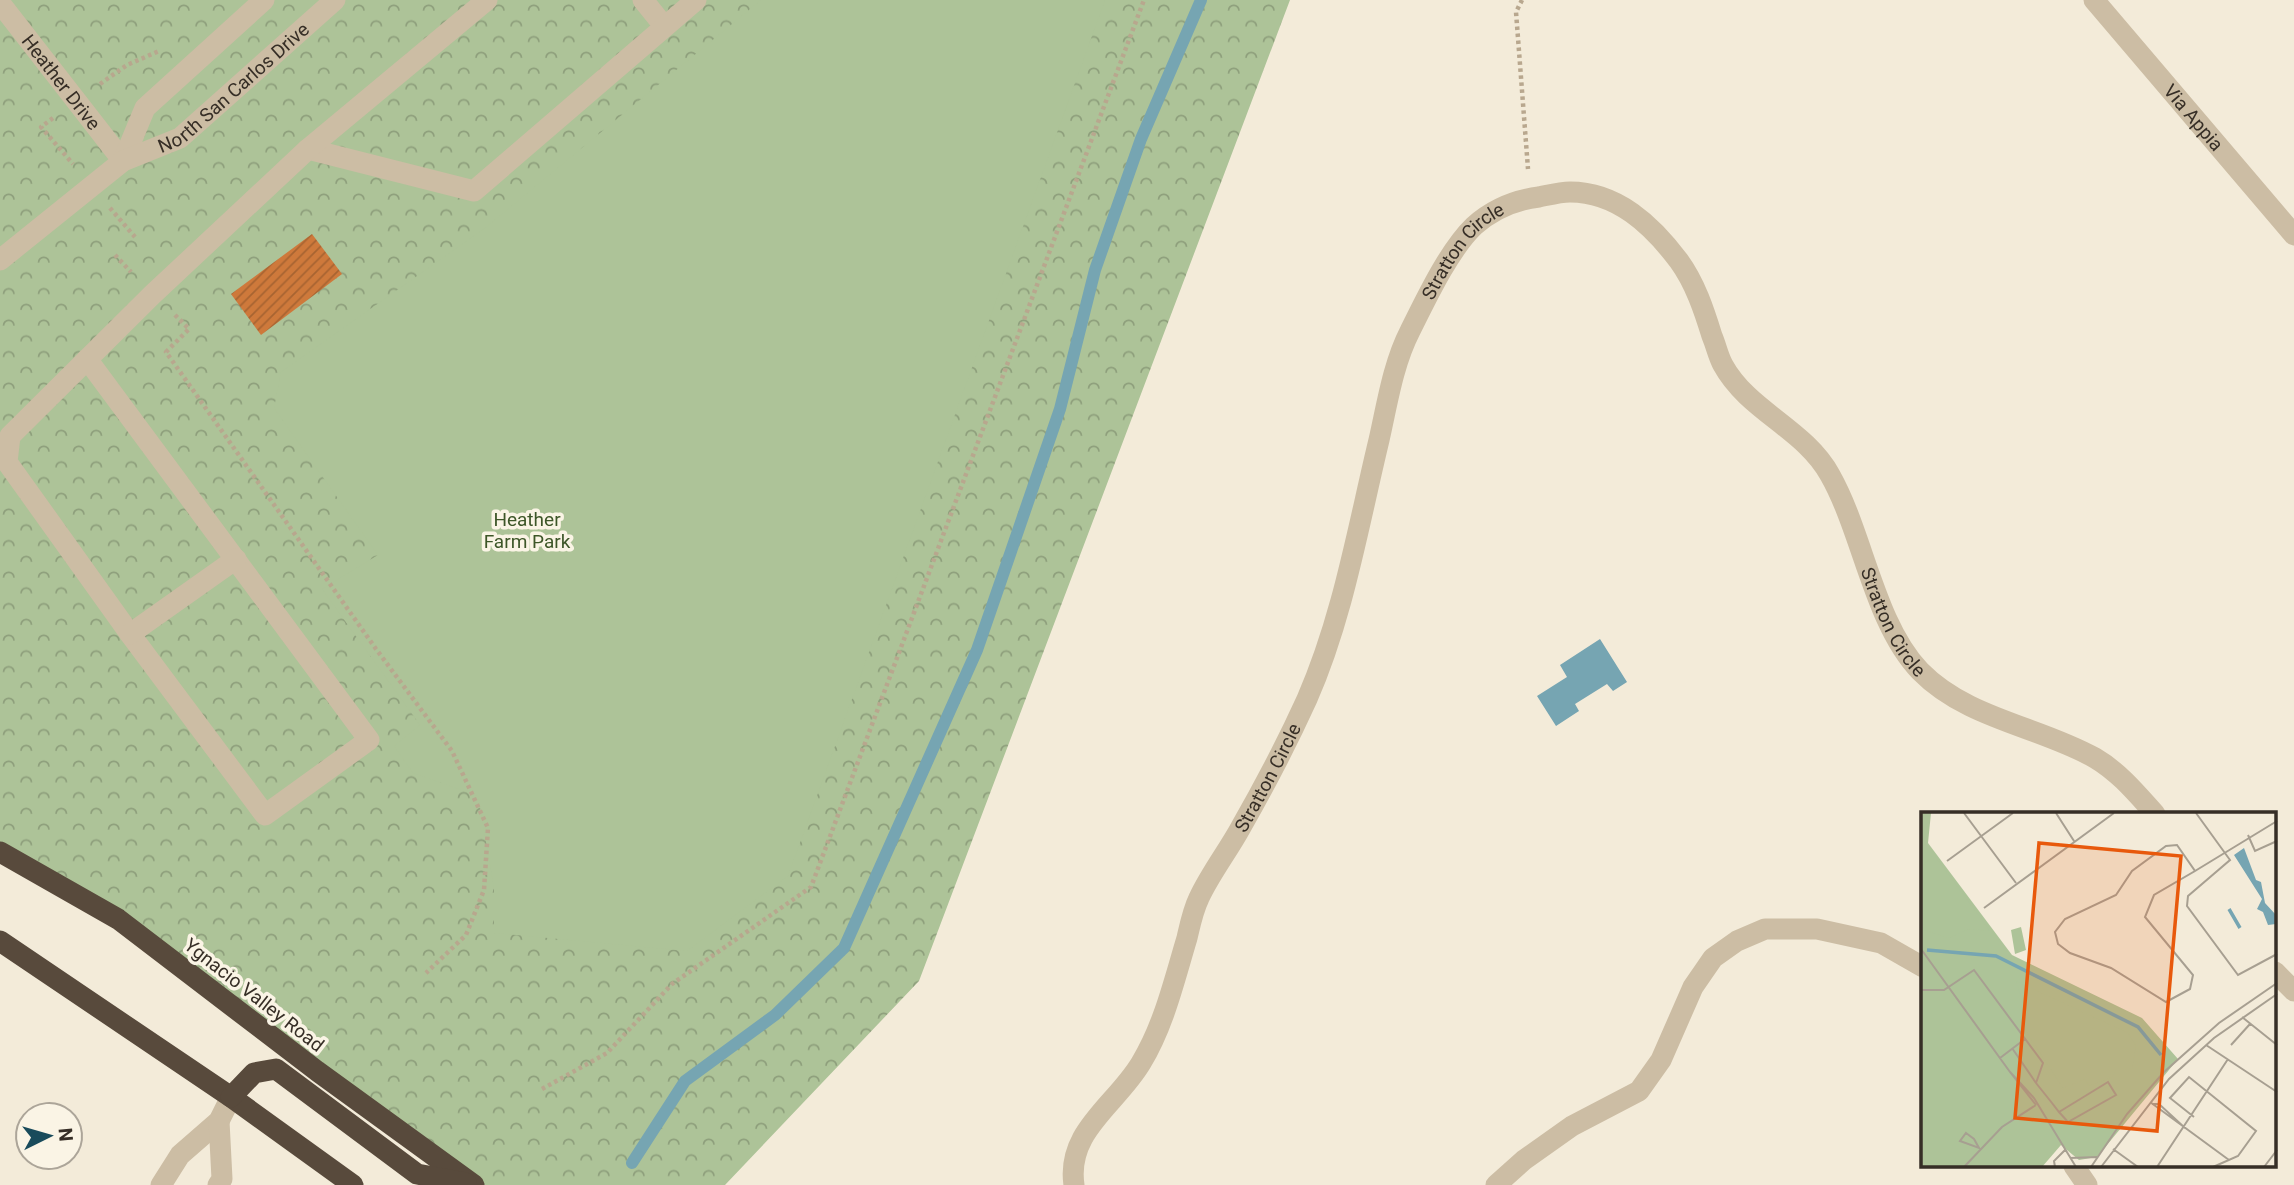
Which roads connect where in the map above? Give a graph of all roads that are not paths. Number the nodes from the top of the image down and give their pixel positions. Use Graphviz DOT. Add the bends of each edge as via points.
graph roads {
  1 [pos="264,0"];
  2 [pos="335,0"];
  3 [pos="487,0"];
  4 [pos="643,0"];
  5 [pos="696,0"];
  6 [pos="2094,0"];
  7 [pos="0,3"];
  8 [pos="664,26"];
  9 [pos="308,149"];
  10 [pos="123,161"];
  11 [pos="2294,236"];
  12 [pos="0,260"];
  13 [pos="87,359"];
  14 [pos="236,559"];
  15 [pos="130,634"];
  16 [pos="2153,812"];
  17 [pos="0,852"];
  18 [pos="0,941"];
  19 [pos="1921,966"];
  20 [pos="2276,973"];
  21 [pos="2294,991"];
  22 [pos="231,1097"];
  23 [pos="219,1121"];
  24 [pos="2075,1168"];
  25 [pos="473,1184"];
  26 [pos="160,1185"];
  27 [pos="218,1185"];
  28 [pos="353,1185"];
  29 [pos="1074,1185"];
  30 [pos="1496,1185"];
  31 [pos="2087,1185"];
  1 -- 10 [label="street, North San Carlos Drive" via="145,108"];
  2 -- 10 [label="street, North San Carlos Drive" via="180,138"];
  3 -- 9 [label="street"];
  4 -- 8 [label="street"];
  5 -- 8 [label="street"];
  6 -- 11 [label="street, Via Appia"];
  7 -- 10 [label="street, Heather Drive"];
  8 -- 9 [label="street" via="474,191"];
  9 -- 13 [label="street"];
  10 -- 12 [label="street, North San Carlos Drive"];
  13 -- 14 [label="street"];
  13 -- 15 [label="street" via="10,436 7,462"];
  14 -- 15 [label="street"];
  14 -- 15 [label="street" via="369,740 265,814"];
  16 -- 29 [label="street, Stratton Circle" via="2129,784 2096,759 1974,708 1920,671 1883,609 1844,501 1827,468 1801,440 1748,398 1722,364 1694,287 1658,235 1633,212 1602,197 1570,192 1503,206 1477,223 1457,246 1407,337 1332,631 1314,681 1282,755 1198,900 1163,1017 1140,1065 1075,1149"];
  17 -- 25 [label="highway, Ygnacio Valley Road" via="118,919"];
  18 -- 22 [label="highway"];
  19 -- 30 [label="street" via="1881,943 1816,929 1765,929 1737,941 1713,958 1693,987 1661,1060 1639,1091 1572,1126"];
  20 -- 21 [label="street"];
  22 -- 23 [label="street"];
  22 -- 25 [label="highway" via="254,1073 276,1069 417,1174"];
  22 -- 28 [label="highway"];
  23 -- 26 [label="street" via="180,1155"];
  23 -- 27 [label="street" via="222,1179"];
  24 -- 31 [label="street"];
}
